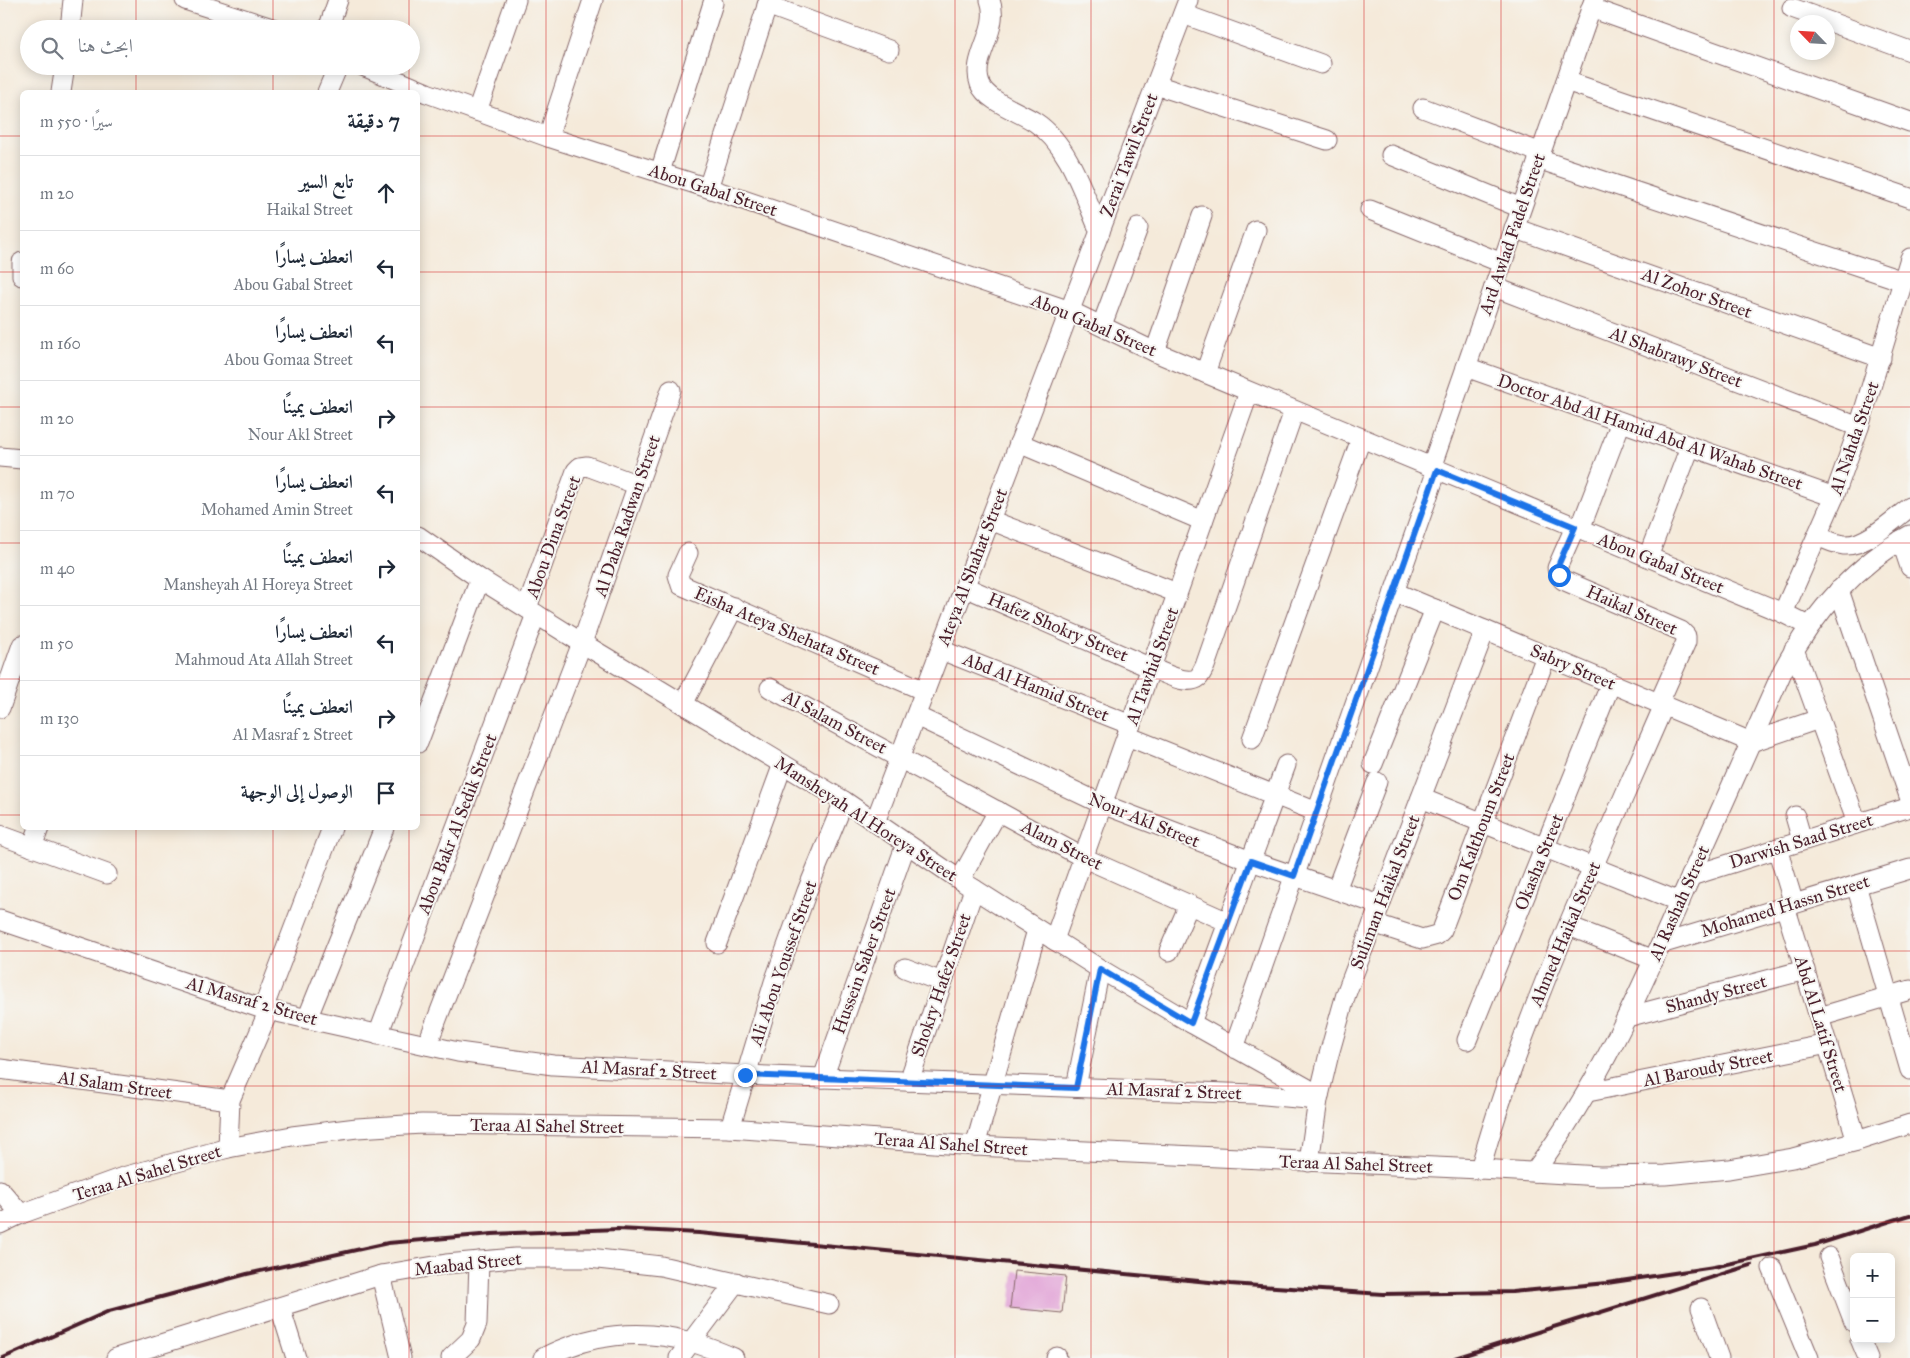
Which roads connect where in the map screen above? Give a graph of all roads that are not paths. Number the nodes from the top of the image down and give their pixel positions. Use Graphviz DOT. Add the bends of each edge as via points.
graph roads {
  1 [pos="73,0"];
  2 [pos="185,0"];
  3 [pos="338,0"];
  4 [pos="516,0"];
  5 [pos="593,0"];
  6 [pos="990,0"];
  7 [pos="713,3"];
  8 [pos="768,3"];
  9 [pos="1592,4"];
  10 [pos="1185,7"];
  11 [pos="1792,8"];
  12 [pos="71,20"];
  13 [pos="247,20"];
  14 [pos="331,20"];
  15 [pos="888,50"];
  16 [pos="1910,51"];
  17 [pos="1321,64"];
  18 [pos="64,75"];
  19 [pos="334,75"];
  20 [pos="373,75"];
  21 [pos="1566,81"];
  22 [pos="382,84"];
  23 [pos="1156,85"];
  24 [pos="61,90"];
  25 [pos="328,90"];
  26 [pos="403,90"];
  27 [pos="420,95"];
  28 [pos="1423,108"];
  29 [pos="477,111"];
  30 [pos="1910,122"];
  31 [pos="548,137"];
  32 [pos="1327,140"];
  33 [pos="1391,155"];
  34 [pos="1539,156"];
  35 [pos="660,172"];
  36 [pos="708,188"];
  37 [pos="1910,198"];
  38 [pos="1521,208"];
  39 [pos="1370,210"];
  40 [pos="1202,216"];
  41 [pos="1138,228"];
  42 [pos="1514,228"];
  43 [pos="1256,230"];
  44 [pos="1100,232"];
  45 [pos="1910,258"];
  46 [pos="1502,263"];
  47 [pos="1903,281"];
  48 [pos="1494,286"];
  49 [pos="1070,311"];
  50 [pos="1102,325"];
  51 [pos="1155,352"];
  52 [pos="1881,358"];
  53 [pos="1466,367"];
  54 [pos="1205,373"];
  55 [pos="671,390"];
  56 [pos="1250,392"];
  57 [pos="1294,411"];
  58 [pos="1621,422"];
  59 [pos="1859,427"];
  60 [pos="1361,439"];
  61 [pos="1019,443"];
  62 [pos="1690,447"];
  63 [pos="0,457"];
  64 [pos="20,459"];
  65 [pos="1434,469"];
  66 [pos="638,485"];
  67 [pos="1834,497"];
  68 [pos="1910,508"];
  69 [pos="990,520"];
  70 [pos="1203,521"];
  71 [pos="1577,528"];
  72 [pos="1818,536"];
  73 [pos="1906,538"];
  74 [pos="420,541"];
  75 [pos="688,553"];
  76 [pos="1648,557"];
  77 [pos="1910,567"];
  78 [pos="480,579"];
  79 [pos="965,587"];
  80 [pos="1839,590"];
  81 [pos="1394,592"];
  82 [pos="1178,593"];
  83 [pos="734,607"];
  84 [pos="1435,609"];
  85 [pos="531,611"];
  86 [pos="1783,613"];
  87 [pos="1809,626"];
  88 [pos="1484,630"];
  89 [pos="582,643"];
  90 [pos="1794,649"];
  91 [pos="941,650"];
  92 [pos="20,651"];
  93 [pos="1546,656"];
  94 [pos="1151,668"];
  95 [pos="1611,683"];
  96 [pos="770,688"];
  97 [pos="925,691"];
  98 [pos="682,704"];
  99 [pos="1662,704"];
  100 [pos="0,708"];
  101 [pos="916,716"];
  102 [pos="1819,719"];
  103 [pos="421,722"];
  104 [pos="1129,730"];
  105 [pos="1252,739"];
  106 [pos="1751,742"];
  107 [pos="900,757"];
  108 [pos="783,764"];
  109 [pos="1286,765"];
  110 [pos="1275,795"];
  111 [pos="1421,798"];
  112 [pos="1910,799"];
  113 [pos="844,801"];
  114 [pos="1102,804"];
  115 [pos="1910,807"];
  116 [pos="998,811"];
  117 [pos="1317,812"];
  118 [pos="1795,816"];
  119 [pos="875,822"];
  120 [pos="1482,823"];
  121 [pos="1857,823"];
  122 [pos="39,830"];
  123 [pos="331,830"];
  124 [pos="383,830"];
  125 [pos="0,835"];
  126 [pos="1802,840"];
  127 [pos="906,844"];
  128 [pos="32,846"];
  129 [pos="1544,848"];
  130 [pos="1776,848"];
  131 [pos="1084,858"];
  132 [pos="1251,861"];
  133 [pos="1594,867"];
  134 [pos="1910,869"];
  135 [pos="107,874"];
  136 [pos="1294,876"];
  137 [pos="1691,876"];
  138 [pos="967,884"];
  139 [pos="1856,885"];
  140 [pos="1336,890"];
  141 [pos="1680,902"];
  142 [pos="1189,905"];
  143 [pos="1380,905"];
  144 [pos="1790,905"];
  145 [pos="0,920"];
  146 [pos="1228,922"];
  147 [pos="1374,922"];
  148 [pos="1569,926"];
  149 [pos="1037,930"];
  150 [pos="1054,940"];
  151 [pos="717,942"];
  152 [pos="1169,951"];
  153 [pos="1657,952"];
  154 [pos="906,968"];
  155 [pos="1100,969"];
  156 [pos="1805,970"];
  157 [pos="942,982"];
  158 [pos="1910,990"];
  159 [pos="1888,996"];
  160 [pos="266,1009"];
  161 [pos="1627,1017"];
  162 [pos="1819,1017"];
  163 [pos="307,1019"];
  164 [pos="1191,1023"];
  165 [pos="378,1035"];
  166 [pos="1467,1040"];
  167 [pos="1828,1044"];
  168 [pos="427,1045"];
  169 [pos="1234,1048"];
  170 [pos="0,1070"];
  171 [pos="1910,1070"];
  172 [pos="745,1075"];
  173 [pos="823,1078"];
  174 [pos="909,1081"];
  175 [pos="993,1084"];
  176 [pos="1076,1088"];
  177 [pos="1588,1092"];
  178 [pos="1319,1097"];
  179 [pos="230,1100"];
  180 [pos="1910,1124"];
  181 [pos="730,1128"];
  182 [pos="1856,1141"];
  183 [pos="975,1146"];
  184 [pos="228,1148"];
  185 [pos="1309,1162"];
  186 [pos="1480,1169"];
  187 [pos="1534,1172"];
  188 [pos="0,1190"];
  189 [pos="21,1214"];
  190 [pos="0,1224"];
  191 [pos="1829,1257"];
  192 [pos="479,1260"];
  193 [pos="1772,1268"];
  194 [pos="380,1275"];
  195 [pos="736,1282"];
  196 [pos="828,1304"];
  197 [pos="280,1307"];
  198 [pos="1701,1308"];
  199 [pos="1850,1312"];
  200 [pos="692,1342"];
  201 [pos="1862,1343"];
  202 [pos="116,1358"];
  203 [pos="296,1358"];
  204 [pos="401,1358"];
  205 [pos="450,1358"];
  206 [pos="543,1358"];
  207 [pos="679,1358"];
  208 [pos="734,1358"];
  209 [pos="1719,1358"];
  210 [pos="1809,1358"];
  211 [pos="1868,1358"];
  1 -- 12 [label="street"];
  2 -- 13 [label="street"];
  3 -- 14 [label="street"];
  4 -- 29 [label="street"];
  5 -- 31 [label="street"];
  6 -- 44 [label="street" via="992,21 979,64 977,76 980,86 987,96 1036,122 1058,144"];
  7 -- 35 [label="street"];
  8 -- 15 [label="street"];
  8 -- 36 [label="street"];
  9 -- 21 [label="street, Ard Awlad Fadel Street"];
  9 -- 30 [label="street"];
  10 -- 17 [label="street"];
  10 -- 23 [label="street, Zerai Tawil Street"];
  11 -- 16 [label="street"];
  18 -- 24 [label="street"];
  19 -- 25 [label="street"];
  20 -- 22 [label="street, Abou Gabal Street"];
  21 -- 34 [label="street, Ard Awlad Fadel Street"];
  21 -- 37 [label="street"];
  22 -- 26 [label="street, Abou Gabal Street"];
  23 -- 32 [label="street"];
  23 -- 44 [label="street, Zerai Tawil Street"];
  27 -- 29 [label="street, Abou Gabal Street"];
  28 -- 34 [label="street"];
  29 -- 31 [label="street, Abou Gabal Street"];
  31 -- 35 [label="street, Abou Gabal Street"];
  33 -- 38 [label="street"];
  34 -- 38 [label="street, Ard Awlad Fadel Street"];
  34 -- 47 [label="street"];
  35 -- 36 [label="street, Abou Gabal Street"];
  36 -- 49 [label="street, Abou Gabal Street"];
  38 -- 42 [label="street, Ard Awlad Fadel Street"];
  39 -- 46 [label="street"];
  40 -- 51 [label="street"];
  41 -- 50 [label="street"];
  42 -- 46 [label="street, Ard Awlad Fadel Street"];
  42 -- 52 [label="street, Al Zohor Street"];
  43 -- 54 [label="street"];
  44 -- 49 [label="street, Zerai Tawil Street"];
  45 -- 47 [label="street, Al Nahda Street"];
  46 -- 48 [label="street, Ard Awlad Fadel Street"];
  47 -- 52 [label="street, Al Nahda Street"];
  48 -- 53 [label="street, Ard Awlad Fadel Street"];
  48 -- 59 [label="street, Al Shabrawy Street"];
  49 -- 50 [label="street, Abou Gabal Street"];
  49 -- 61 [label="street, Ateya Al Shahat Street"];
  50 -- 51 [label="street, Abou Gabal Street"];
  51 -- 54 [label="street, Abou Gabal Street"];
  52 -- 59 [label="street, Al Nahda Street"];
  53 -- 58 [label="street, Doctor Abd Al Hamid Abd Al Wahab Street"];
  53 -- 65 [label="street, Ard Awlad Fadel Street"];
  54 -- 56 [label="street, Abou Gabal Street"];
  55 -- 66 [label="street, Al Daba Radwan Street"];
  56 -- 57 [label="street, Abou Gabal Street"];
  56 -- 70 [label="street, Al Tawhid Street"];
  57 -- 60 [label="street, Abou Gabal Street"];
  57 -- 94 [label="street, Hafez Shokry Street" via="1200,676 1182,680"];
  58 -- 62 [label="street, Doctor Abd Al Hamid Abd Al Wahab Street"];
  58 -- 71 [label="street"];
  59 -- 67 [label="street, Al Nahda Street"];
  60 -- 65 [label="street, Abou Gabal Street"];
  60 -- 105 [label="street"];
  61 -- 69 [label="street, Ateya Al Shahat Street"];
  61 -- 70 [label="street"];
  62 -- 67 [label="street, Doctor Abd Al Hamid Abd Al Wahab Street"];
  62 -- 76 [label="street"];
  63 -- 64 [label="street"];
  65 -- 71 [label="street, Abou Gabal Street"];
  65 -- 81 [label="street, Ard Awlad Fadel Street"];
  66 -- 85 [label="street, Abou Dina Street" via="587,466 576,471"];
  66 -- 89 [label="street, Al Daba Radwan Street"];
  67 -- 72 [label="street, Al Nahda Street"];
  68 -- 72 [label="street" via="1866,540 1853,545"];
  69 -- 79 [label="street, Ateya Al Shahat Street"];
  69 -- 82 [label="street"];
  70 -- 82 [label="street, Al Tawhid Street"];
  71 -- 76 [label="street, Abou Gabal Street"];
  71 -- 99 [label="street, Haikal Street" via="1557,568 1563,580 1686,636"];
  72 -- 86 [label="street, Al Nahda Street"];
  73 -- 77 [label="street"];
  73 -- 80 [label="street, Al Rashah Street" via="1869,563"];
  74 -- 78 [label="street, Mansheyah Al Horeya Street"];
  75 -- 83 [label="street, Eisha Ateya Shehata Street" via="678,575 681,585"];
  76 -- 86 [label="street, Abou Gabal Street"];
  78 -- 85 [label="street, Mansheyah Al Horeya Street"];
  78 -- 103 [label="street"];
  79 -- 91 [label="street, Ateya Al Shahat Street"];
  79 -- 94 [label="street, Hafez Shokry Street"];
  80 -- 87 [label="street, Al Rashah Street"];
  80 -- 112 [label="street"];
  81 -- 84 [label="street, Sabry Street"];
  81 -- 117 [label="street, Ard Awlad Fadel Street"];
  82 -- 94 [label="street, Al Tawhid Street"];
  83 -- 97 [label="street, Eisha Ateya Shehata Street"];
  83 -- 98 [label="street"];
  84 -- 88 [label="street, Sabry Street"];
  84 -- 140 [label="street"];
  85 -- 89 [label="street, Mansheyah Al Horeya Street"];
  85 -- 165 [label="street, Abou Bakr Al Sedik Street"];
  86 -- 87 [label="street, Abou Gabal Street"];
  87 -- 90 [label="street, Al Rashah Street"];
  88 -- 93 [label="street, Sabry Street"];
  88 -- 111 [label="street, Suliman Haikal Street"];
  89 -- 98 [label="street, Mansheyah Al Horeya Street"];
  89 -- 168 [label="street, Al Daba Radwan Street"];
  90 -- 102 [label="street"];
  90 -- 106 [label="street, Al Rashah Street"];
  91 -- 97 [label="street, Ateya Al Shahat Street"];
  91 -- 104 [label="street, Abd Al Hamid Street"];
  92 -- 100 [label="street"];
  93 -- 95 [label="street, Sabry Street"];
  93 -- 120 [label="street, Om Kalthoum Street"];
  94 -- 104 [label="street, Al Tawhid Street"];
  95 -- 99 [label="street, Sabry Street"];
  95 -- 129 [label="street, Okasha Street"];
  96 -- 107 [label="street, Al Salam Street"];
  97 -- 101 [label="street, Ateya Al Shahat Street"];
  98 -- 108 [label="street, Mansheyah Al Horeya Street"];
  99 -- 106 [label="street, Sabry Street"];
  99 -- 133 [label="street, Ahmed Haikal Street"];
  101 -- 107 [label="street, Ateya Al Shahat Street"];
  101 -- 114 [label="street, Nour Akl Street"];
  102 -- 106 [label="street"];
  102 -- 121 [label="street"];
  104 -- 110 [label="street, Abd Al Hamid Street"];
  104 -- 114 [label="street, Al Tawhid Street"];
  106 -- 137 [label="street, Al Rashah Street"];
  107 -- 116 [label="street, Alam Street"];
  107 -- 119 [label="street, Ateya Al Shahat Street"];
  108 -- 113 [label="street, Mansheyah Al Horeya Street"];
  108 -- 151 [label="street"];
  109 -- 110 [label="street"];
  110 -- 117 [label="street, Abd Al Hamid Street"];
  110 -- 132 [label="street"];
  111 -- 120 [label="street"];
  111 -- 143 [label="street, Suliman Haikal Street"];
  113 -- 119 [label="street, Mansheyah Al Horeya Street"];
  113 -- 172 [label="street, Ali Abou Youssef Street" via="777,973"];
  114 -- 131 [label="street, Al Tawhid Street"];
  114 -- 132 [label="street, Nour Akl Street"];
  115 -- 121 [label="street, Darwish Saad Street"];
  116 -- 131 [label="street, Alam Street"];
  116 -- 138 [label="street, Shokry Hafez Street"];
  117 -- 136 [label="street, Ard Awlad Fadel Street"];
  118 -- 126 [label="street"];
  119 -- 127 [label="street, Mansheyah Al Horeya Street"];
  120 -- 129 [label="street"];
  120 -- 147 [label="street, Om Kalthoum Street" via="1442,930 1422,939"];
  121 -- 126 [label="street, Darwish Saad Street"];
  122 -- 128 [label="street"];
  123 -- 160 [label="street"];
  124 -- 163 [label="street"];
  125 -- 128 [label="street"];
  126 -- 130 [label="street, Darwish Saad Street"];
  127 -- 138 [label="street, Mansheyah Al Horeya Street"];
  127 -- 173 [label="street, Hussein Saber Street"];
  128 -- 135 [label="street"];
  129 -- 133 [label="street"];
  129 -- 166 [label="street, Okasha Street"];
  130 -- 137 [label="street, Darwish Saad Street"];
  130 -- 144 [label="street, Abd Al Latif Street"];
  131 -- 142 [label="street, Alam Street"];
  131 -- 150 [label="street, Al Tawhid Street"];
  132 -- 136 [label="street, Nour Akl Street"];
  132 -- 146 [label="street"];
  133 -- 141 [label="street"];
  133 -- 148 [label="street, Ahmed Haikal Street"];
  134 -- 139 [label="street, Mohamed Hassn Street"];
  136 -- 140 [label="street, Nour Akl Street"];
  136 -- 169 [label="street, Ard Awlad Fadel Street"];
  137 -- 141 [label="street, Al Rashah Street"];
  138 -- 149 [label="street, Mansheyah Al Horeya Street"];
  138 -- 157 [label="street, Shokry Hafez Street"];
  139 -- 144 [label="street, Mohamed Hassn Street"];
  139 -- 159 [label="street"];
  140 -- 143 [label="street, Nour Akl Street"];
  141 -- 153 [label="street, Al Rashah Street"];
  142 -- 146 [label="street, Alam Street"];
  142 -- 152 [label="street"];
  143 -- 147 [label="street, Suliman Haikal Street"];
  144 -- 153 [label="street, Mohamed Hassn Street"];
  144 -- 156 [label="street, Abd Al Latif Street"];
  145 -- 160 [label="street, Al Masraf 2 Street"];
  146 -- 164 [label="street"];
  147 -- 178 [label="street, Suliman Haikal Street" via="1346,994"];
  148 -- 153 [label="street"];
  148 -- 186 [label="street, Ahmed Haikal Street" via="1516,1054"];
  149 -- 150 [label="street, Mansheyah Al Horeya Street"];
  149 -- 175 [label="street"];
  150 -- 155 [label="street, Mansheyah Al Horeya Street"];
  153 -- 161 [label="street, Al Rashah Street"];
  154 -- 157 [label="street"];
  155 -- 164 [label="street, Mansheyah Al Horeya Street"];
  155 -- 176 [label="street"];
  156 -- 161 [label="street, Shandy Street"];
  156 -- 162 [label="street, Abd Al Latif Street"];
  157 -- 174 [label="street, Shokry Hafez Street"];
  158 -- 159 [label="street"];
  159 -- 162 [label="street"];
  159 -- 171 [label="street"];
  160 -- 163 [label="street, Al Masraf 2 Street"];
  160 -- 179 [label="street"];
  161 -- 177 [label="street, Al Rashah Street"];
  162 -- 167 [label="street, Abd Al Latif Street"];
  163 -- 165 [label="street, Al Masraf 2 Street"];
  164 -- 169 [label="street, Mansheyah Al Horeya Street"];
  165 -- 168 [label="street, Al Masraf 2 Street"];
  167 -- 177 [label="street, Al Baroudy Street"];
  167 -- 182 [label="street, Abd Al Latif Street"];
  168 -- 172 [label="street, Al Masraf 2 Street" via="553,1065"];
  169 -- 178 [label="street, Mansheyah Al Horeya Street"];
  170 -- 179 [label="street, Al Salam Street"];
  172 -- 173 [label="street, Al Masraf 2 Street"];
  172 -- 181 [label="street, Ali Abou Youssef Street"];
  173 -- 174 [label="street, Al Masraf 2 Street"];
  174 -- 175 [label="street, Al Masraf 2 Street"];
  175 -- 176 [label="street, Al Masraf 2 Street"];
  175 -- 183 [label="street"];
  176 -- 178 [label="street, Al Masraf 2 Street"];
  177 -- 187 [label="street, Al Rashah Street"];
  178 -- 185 [label="street, Suliman Haikal Street"];
  179 -- 184 [label="street"];
  180 -- 182 [label="street, Teraa Al Sahel Street"];
  181 -- 183 [label="street, Teraa Al Sahel Street"];
  181 -- 184 [label="street, Teraa Al Sahel Street" via="422,1124 356,1128"];
  182 -- 187 [label="street, Teraa Al Sahel Street" via="1794,1158 1729,1169 1600,1176"];
  183 -- 185 [label="street, Teraa Al Sahel Street"];
  184 -- 189 [label="street, Teraa Al Sahel Street" via="123,1177"];
  185 -- 186 [label="street, Teraa Al Sahel Street"];
  186 -- 187 [label="street, Teraa Al Sahel Street"];
  188 -- 189 [label="street"];
  189 -- 190 [label="street, Teraa Al Sahel Street"];
  191 -- 199 [label="street"];
  192 -- 194 [label="street, Maabad Street"];
  192 -- 195 [label="street, Maabad Street" via="598,1258 662,1266"];
  192 -- 205 [label="street" via="478,1324 471,1339"];
  193 -- 210 [label="street"];
  194 -- 197 [label="street, Maabad Street"];
  194 -- 204 [label="street"];
  195 -- 196 [label="street, Maabad Street"];
  195 -- 200 [label="street"];
  197 -- 202 [label="street, Maabad Street"];
  197 -- 203 [label="street"];
  198 -- 209 [label="street"];
  200 -- 206 [label="street" via="653,1335 604,1336 579,1342"];
  200 -- 207 [label="street"];
  200 -- 208 [label="street"];
  201 -- 211 [label="street"];
}
